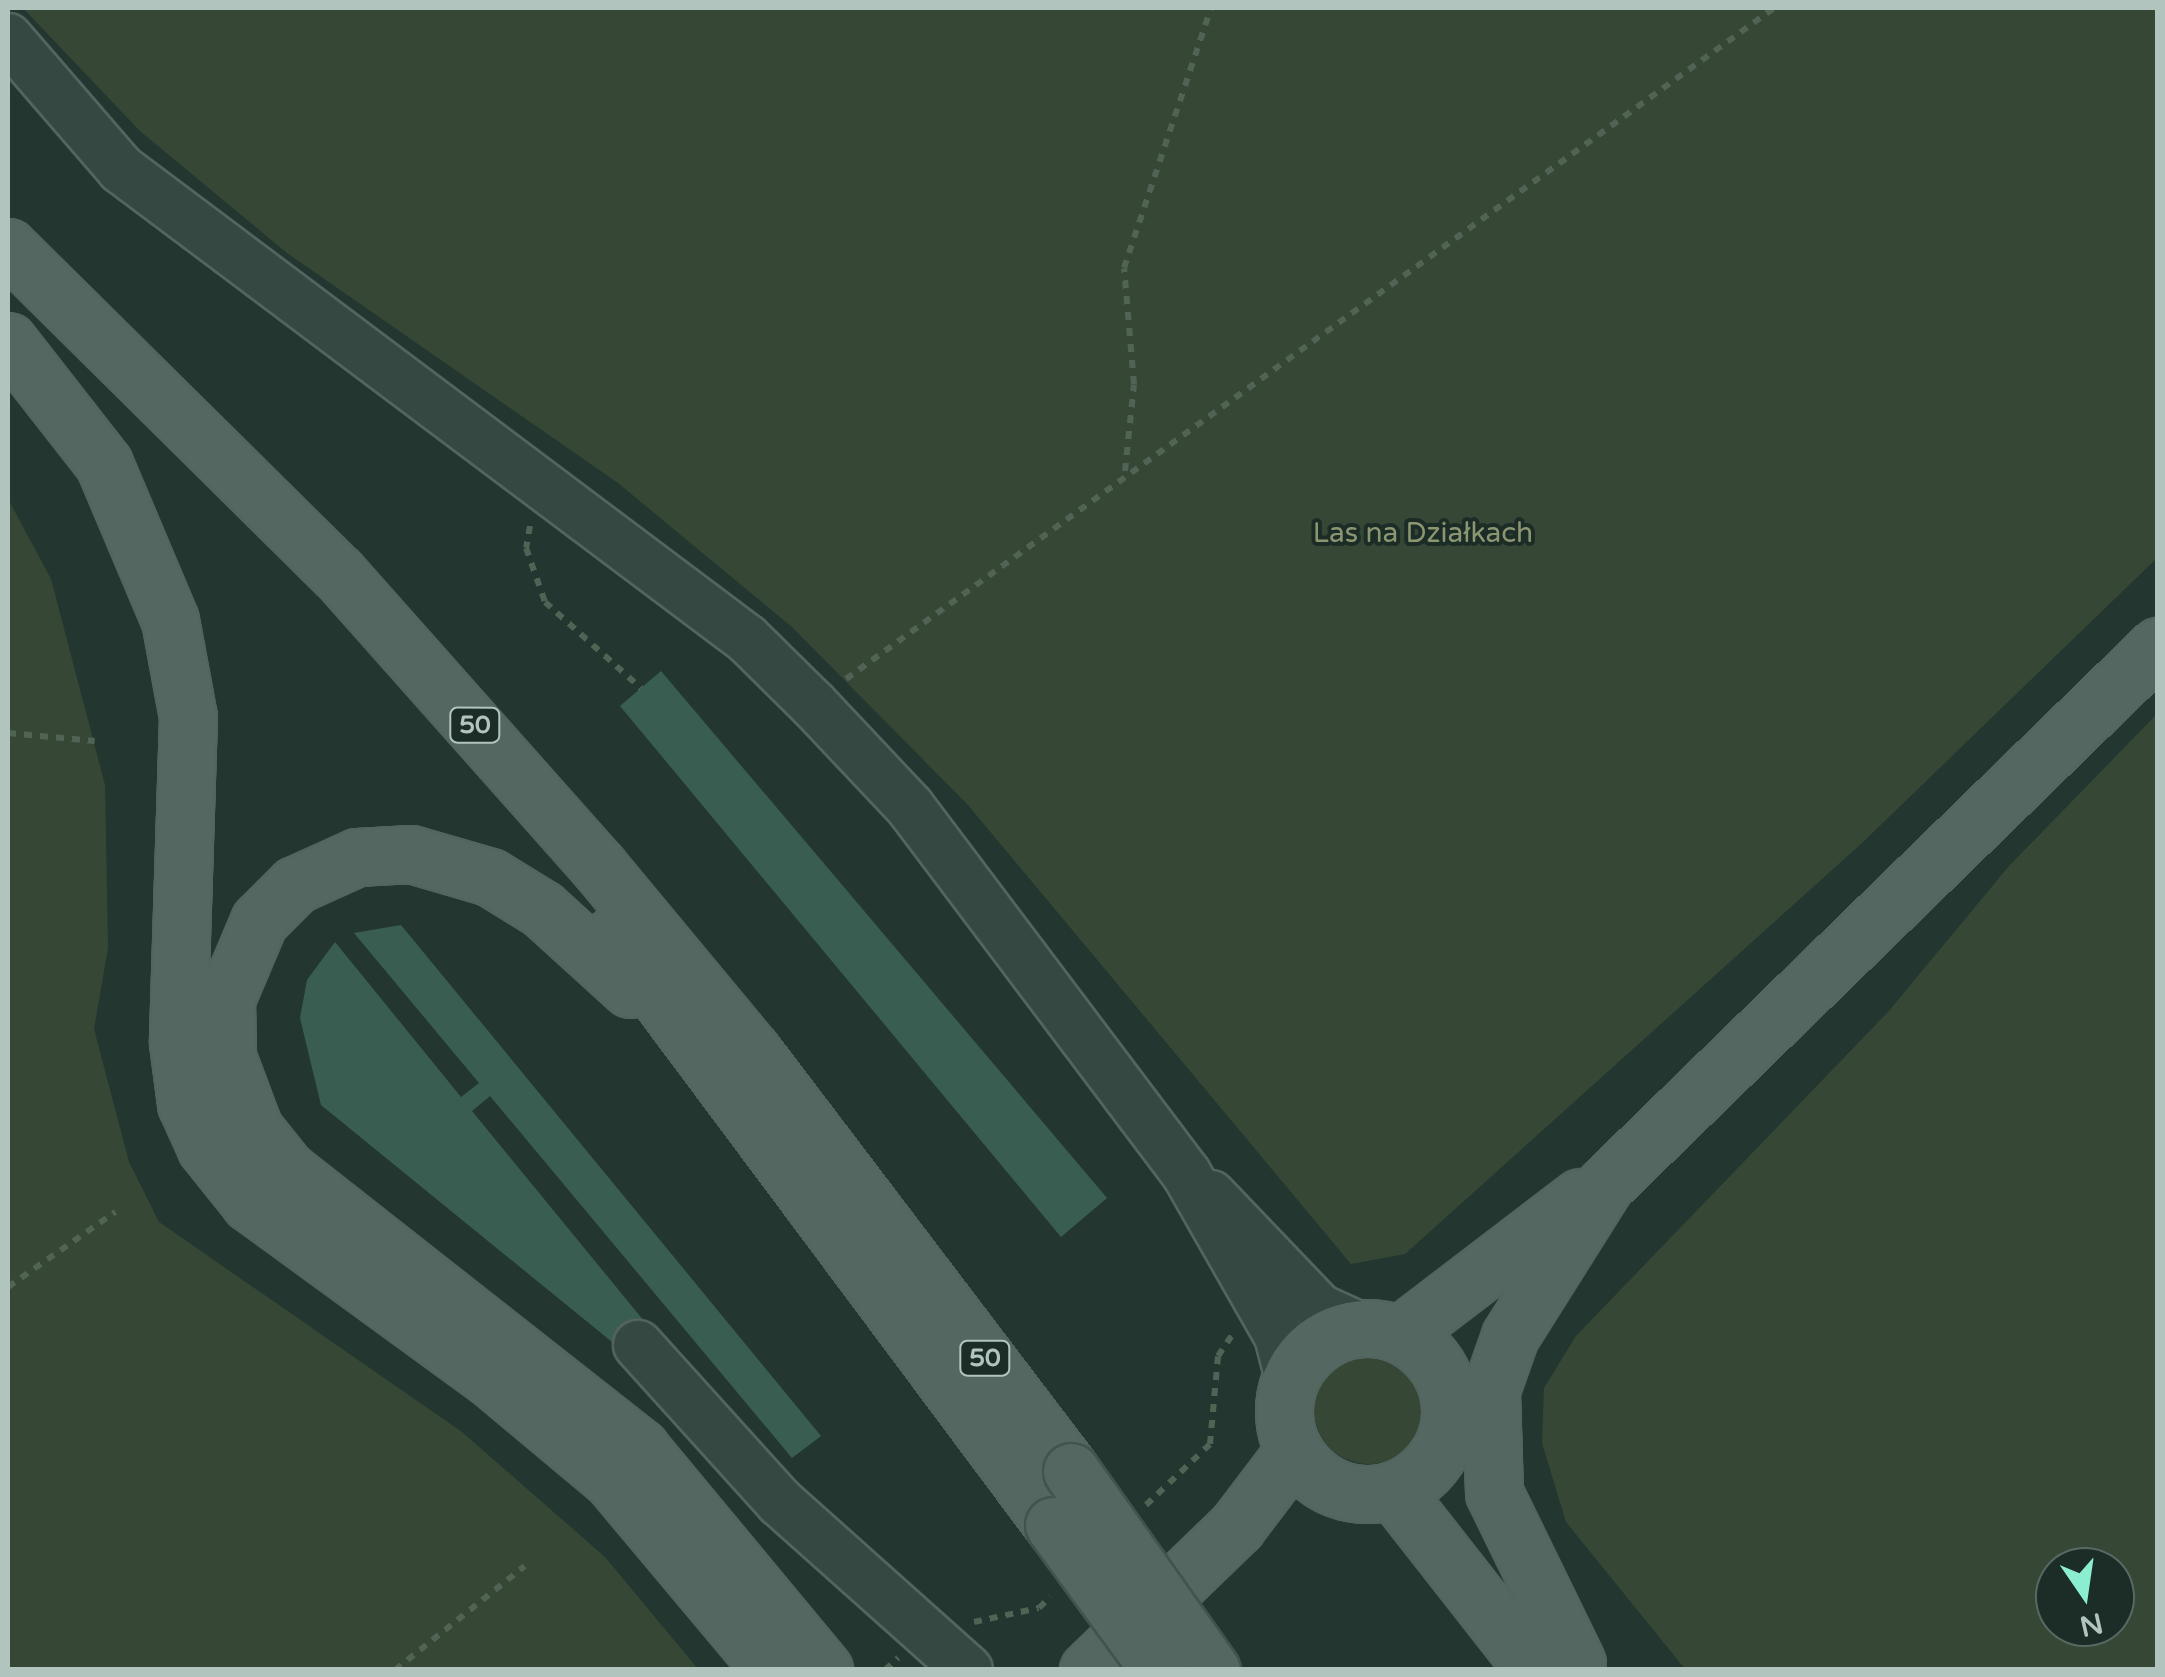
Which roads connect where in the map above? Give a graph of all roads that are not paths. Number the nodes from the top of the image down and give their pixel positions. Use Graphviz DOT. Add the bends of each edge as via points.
graph roads {
  1 [pos="8,38"];
  2 [pos="8,247"];
  3 [pos="8,297"];
  4 [pos="8,341"];
  5 [pos="2158,646"];
  6 [pos="688,1042"];
  7 [pos="1186,1172"];
  8 [pos="1605,1184"];
  9 [pos="1569,1245"];
  10 [pos="1380,1331"];
  11 [pos="638,1345"];
  12 [pos="1290,1379"];
  13 [pos="1447,1384"];
  14 [pos="1443,1447"];
  15 [pos="1307,1466"];
  16 [pos="1393,1490"];
  17 [pos="1564,1667"];
  18 [pos="771,1670"];
  19 [pos="824,1670"];
  20 [pos="968,1670"];
  21 [pos="1088,1670"];
  22 [pos="1137,1670"];
  23 [pos="1158,1670"];
  24 [pos="1212,1670"];
  1 -- 7 [label="street" via="121,169 747,640 910,807"];
  2 -- 24 [label="main road, 50, bridge" via="338,574 599,867 752,1051"];
  3 -- 6 [label="main road, 50" via="268,549 460,754 599,914"];
  4 -- 18 [label="main road" via="104,464 170,620 188,717 178,1043 186,1104 206,1148 250,1203 611,1478"];
  5 -- 8 [label="main road"];
  6 -- 19 [label="main road" via="520,893 468,866 410,854 332,865 277,900 244,949 226,999 233,1081 268,1150 640,1448"];
  6 -- 23 [label="main road, 50, bridge"];
  7 -- 10 [label="street" via="1320,1309"];
  7 -- 12 [label="street" via="1279,1336"];
  8 -- 9 [label="main road"];
  8 -- 10 [label="main road"];
  9 -- 13 [label="main road"];
  9 -- 17 [label="main road" via="1498,1366 1488,1463 1504,1527"];
  10 -- 12 [label="main road" via="1318,1343"];
  10 -- 13 [label="main road" via="1429,1354"];
  11 -- 20 [label="street" via="780,1502"];
  12 -- 15 [label="main road" via="1283,1406"];
  13 -- 14 [label="main road"];
  14 -- 16 [label="main road" via="1422,1474"];
  14 -- 17 [label="main road" via="1443,1482"];
  15 -- 16 [label="main road" via="1343,1492"];
  15 -- 21 [label="main road"];
  15 -- 22 [label="main road"];
  16 -- 17 [label="main road"];
}
